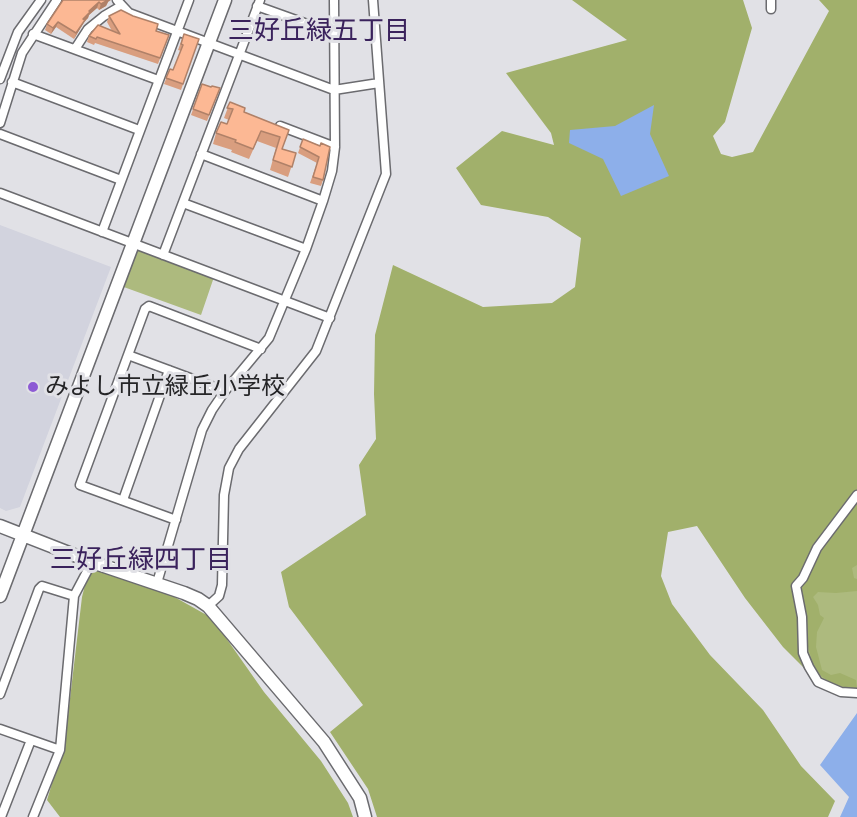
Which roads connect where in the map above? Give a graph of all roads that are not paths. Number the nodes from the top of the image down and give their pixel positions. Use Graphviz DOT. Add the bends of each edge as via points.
graph roads {
  1 [pos="41,0"];
  2 [pos="57,0"];
  3 [pos="189,0"];
  4 [pos="225,0"];
  5 [pos="334,0"];
  6 [pos="373,0"];
  7 [pos="119,3"];
  8 [pos="259,3"];
  9 [pos="177,33"];
  10 [pos="33,34"];
  11 [pos="335,34"];
  12 [pos="208,44"];
  13 [pos="75,49"];
  14 [pos="239,55"];
  15 [pos="0,79"];
  16 [pos="158,80"];
  17 [pos="12,82"];
  18 [pos="379,83"];
  19 [pos="334,90"];
  20 [pos="221,104"];
  21 [pos="231,108"];
  22 [pos="0,123"];
  23 [pos="273,123"];
  24 [pos="139,130"];
  25 [pos="0,134"];
  26 [pos="335,147"];
  27 [pos="201,154"];
  28 [pos="121,180"];
  29 [pos="0,193"];
  30 [pos="323,201"];
  31 [pos="183,203"];
  32 [pos="102,232"];
  33 [pos="132,244"];
  34 [pos="306,249"];
  35 [pos="163,255"];
  36 [pos="285,301"];
  37 [pos="330,318"];
  38 [pos="261,349"];
  39 [pos="128,355"];
  40 [pos="170,370"];
  41 [pos="225,391"];
  42 [pos="857,495"];
  43 [pos="123,500"];
  44 [pos="176,520"];
  45 [pos="0,526"];
  46 [pos="22,536"];
  47 [pos="92,562"];
  48 [pos="157,583"];
  49 [pos="0,596"];
  50 [pos="74,596"];
  51 [pos="208,606"];
  52 [pos="857,693"];
  53 [pos="0,694"];
  54 [pos="0,729"];
  55 [pos="31,740"];
  56 [pos="60,750"];
  57 [pos="2,817"];
  58 [pos="33,817"];
  59 [pos="365,817"];
  1 -- 15 [label="street" via="18,32"];
  2 -- 10 [label="street"];
  3 -- 9 [label="street"];
  4 -- 12 [label="street"];
  5 -- 11 [label="street"];
  6 -- 18 [label="street"];
  7 -- 9 [label="street" via="129,13"];
  7 -- 13 [label="street" via="88,29"];
  8 -- 11 [label="street"];
  8 -- 14 [label="street"];
  9 -- 12 [label="street"];
  9 -- 16 [label="street"];
  10 -- 13 [label="street"];
  10 -- 17 [label="street"];
  11 -- 19 [label="street"];
  12 -- 14 [label="street"];
  12 -- 33 [label="street"];
  13 -- 16 [label="street"];
  14 -- 19 [label="street"];
  14 -- 20 [label="street"];
  16 -- 24 [label="street"];
  17 -- 22 [label="street"];
  17 -- 24 [label="street"];
  18 -- 19 [label="street"];
  18 -- 37 [label="street" via="386,174"];
  19 -- 26 [label="street"];
  20 -- 21 [label="street"];
  20 -- 27 [label="street"];
  23 -- 26 [label="street"];
  24 -- 28 [label="street"];
  25 -- 28 [label="street"];
  26 -- 30 [label="street"];
  27 -- 30 [label="street"];
  27 -- 31 [label="street"];
  28 -- 32 [label="street"];
  29 -- 32 [label="street"];
  30 -- 34 [label="street"];
  31 -- 34 [label="street"];
  31 -- 35 [label="street"];
  32 -- 33 [label="street"];
  33 -- 35 [label="street"];
  33 -- 46 [label="street"];
  34 -- 36 [label="street"];
  35 -- 36 [label="street"];
  36 -- 37 [label="street"];
  36 -- 38 [label="street"];
  37 -- 51 [label="street" via="316,351 239,449 229,468 224,495 222,585 219,596"];
  38 -- 39 [label="street" via="149,306"];
  38 -- 41 [label="street"];
  39 -- 40 [label="street"];
  39 -- 43 [label="street" via="80,485"];
  40 -- 41 [label="street"];
  40 -- 43 [label="street"];
  41 -- 44 [label="street" via="202,430"];
  42 -- 52 [label="street" via="817,548 796,586 803,653 809,668 818,682 841,692"];
  43 -- 44 [label="street"];
  44 -- 48 [label="street"];
  45 -- 46 [label="street"];
  46 -- 47 [label="street"];
  46 -- 49 [label="street"];
  47 -- 48 [label="street"];
  47 -- 50 [label="street"];
  48 -- 51 [label="street"];
  50 -- 53 [label="street" via="42,585"];
  50 -- 56 [label="street"];
  51 -- 59 [label="street" via="324,742 360,798"];
  54 -- 55 [label="street"];
  55 -- 56 [label="street"];
  55 -- 57 [label="street"];
  56 -- 58 [label="street"];
}
